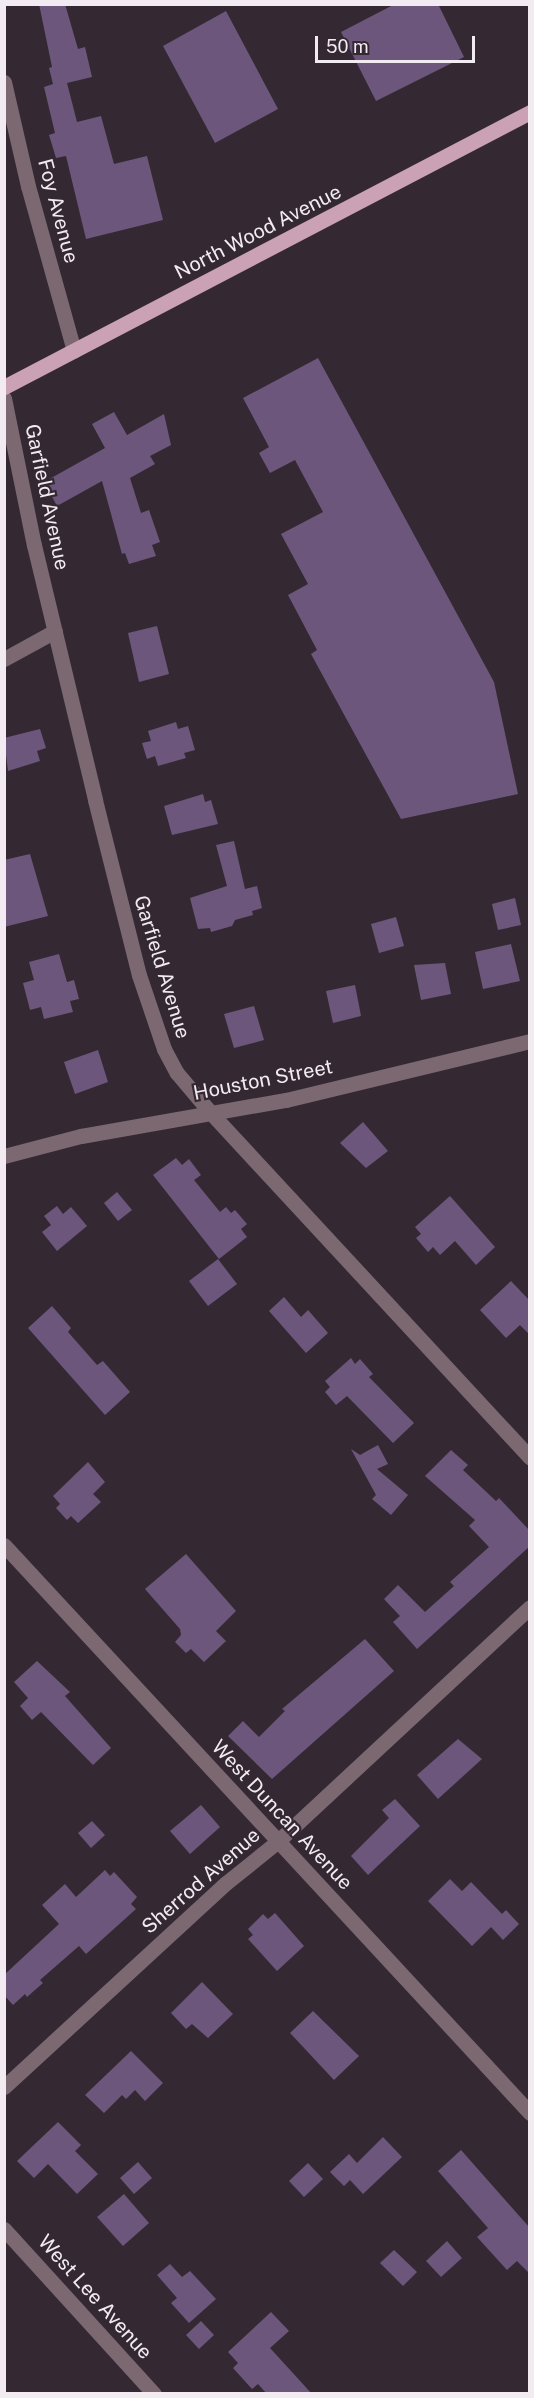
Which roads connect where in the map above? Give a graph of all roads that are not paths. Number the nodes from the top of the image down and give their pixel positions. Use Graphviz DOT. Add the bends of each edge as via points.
graph roads {
  1 [pos="4,82"];
  2 [pos="530,112"];
  3 [pos="74,351"];
  4 [pos="4,387"];
  5 [pos="4,398"];
  6 [pos="55,631"];
  7 [pos="4,659"];
  8 [pos="530,1041"];
  9 [pos="210,1112"];
  10 [pos="4,1156"];
  11 [pos="530,1457"];
  12 [pos="4,1545"];
  13 [pos="530,1607"];
  14 [pos="277,1842"];
  15 [pos="4,2087"];
  16 [pos="530,2113"];
  17 [pos="4,2229"];
  18 [pos="154,2394"];
  1 -- 3 [label="street, Foy Avenue"];
  2 -- 3 [label="main road, North Wood Avenue"];
  3 -- 4 [label="main road, North Wood Avenue"];
  5 -- 6 [label="street, Garfield Avenue"];
  6 -- 7 [label="street"];
  6 -- 9 [label="street, Garfield Avenue" via="139,975 164,1049 177,1073"];
  8 -- 9 [label="street, Houston Street" via="286,1100"];
  9 -- 10 [label="street, Houston Street" via="81,1136"];
  9 -- 11 [label="street, Garfield Avenue"];
  12 -- 14 [label="street, West Duncan Avenue"];
  13 -- 14 [label="street, Sherrod Avenue"];
  14 -- 15 [label="street, Sherrod Avenue" via="226,1883"];
  14 -- 16 [label="street, West Duncan Avenue"];
  17 -- 18 [label="street, West Lee Avenue"];
}
